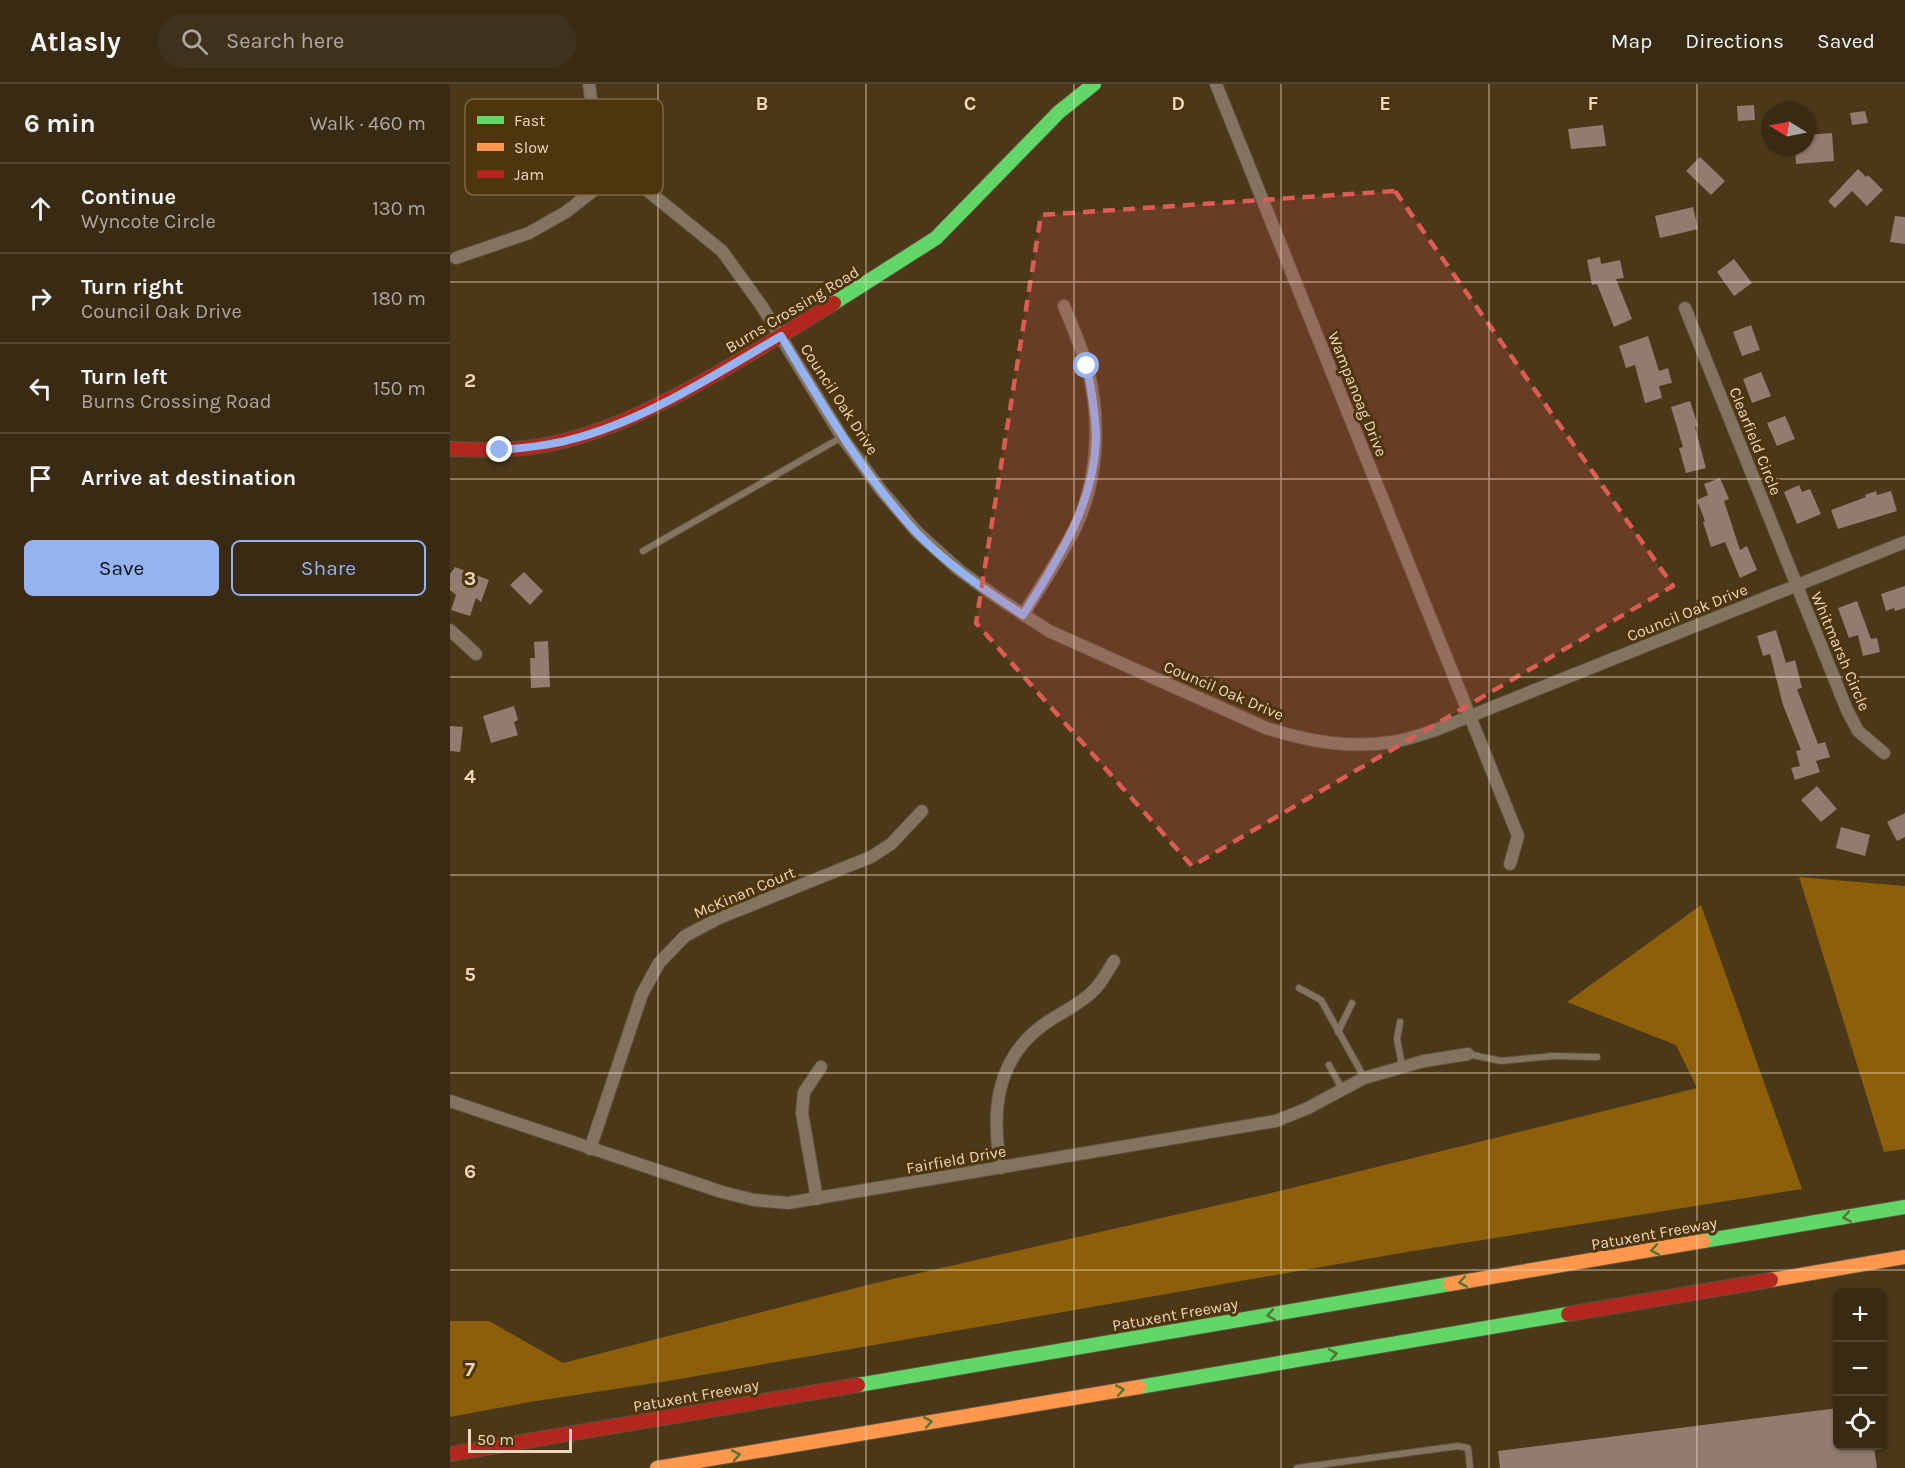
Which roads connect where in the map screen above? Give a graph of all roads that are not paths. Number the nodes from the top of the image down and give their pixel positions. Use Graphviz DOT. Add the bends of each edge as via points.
graph roads {
  1 [pos="589,84"];
  2 [pos="1094,84"];
  3 [pos="1216,84"];
  4 [pos="591,99"];
  5 [pos="588,195"];
  6 [pos="653,195"];
  7 [pos="456,258"];
  8 [pos="1064,306"];
  9 [pos="1685,308"];
  10 [pos="781,336"];
  11 [pos="842,437"];
  12 [pos="450,448"];
  13 [pos="1905,542"];
  14 [pos="643,551"];
  15 [pos="1796,585"];
  16 [pos="1023,615"];
  17 [pos="450,630"];
  18 [pos="476,654"];
  19 [pos="1470,716"];
  20 [pos="1884,753"];
  21 [pos="922,811"];
  22 [pos="1510,864"];
  23 [pos="1114,960"];
  24 [pos="1299,988"];
  25 [pos="1352,1004"];
  26 [pos="1400,1022"];
  27 [pos="1338,1032"];
  28 [pos="1468,1054"];
  29 [pos="1597,1057"];
  30 [pos="1329,1065"];
  31 [pos="1402,1066"];
  32 [pos="821,1067"];
  33 [pos="1364,1078"];
  34 [pos="1342,1089"];
  35 [pos="450,1101"];
  36 [pos="590,1149"];
  37 [pos="1001,1168"];
  38 [pos="817,1199"];
  39 [pos="1905,1207"];
  40 [pos="1905,1257"];
  41 [pos="450,1454"];
  42 [pos="657,1468"];
  43 [pos="1297,1468"];
  44 [pos="1470,1468"];
  1 -- 4 [label="street, Council Oak Drive"];
  2 -- 10 [label="main road, Burns Crossing Road" via="1059,112 936,238"];
  3 -- 19 [label="street, Wampanoag Drive"];
  5 -- 7 [label="street" via="566,213 529,233"];
  6 -- 10 [label="street, Council Oak Drive" via="722,251"];
  8 -- 16 [label="street" via="1087,366 1096,439 1093,470 1076,526"];
  9 -- 15 [label="street, Clearfield Circle"];
  10 -- 11 [label="street, Council Oak Drive"];
  10 -- 12 [label="main road, Burns Crossing Road" via="655,407 592,434 524,448"];
  11 -- 14 [label="lane"];
  11 -- 16 [label="street, Council Oak Drive" via="917,532 959,570"];
  13 -- 15 [label="street, Council Oak Drive"];
  15 -- 19 [label="street, Council Oak Drive"];
  15 -- 20 [label="street, Whitmarsh Circle" via="1847,710 1858,731"];
  16 -- 19 [label="street, Council Oak Drive" via="1049,631 1161,682 1266,728 1300,738 1333,744 1394,742"];
  17 -- 18 [label="street"];
  19 -- 22 [label="street, Wampanoag Drive" via="1518,836"];
  21 -- 36 [label="street, McKinan Court" via="891,844 870,857 719,918 685,936 659,963 642,994"];
  23 -- 37 [label="street" via="1093,992 1029,1037 1011,1062 996,1109"];
  24 -- 27 [label="lane" via="1321,1000"];
  25 -- 27 [label="lane"];
  26 -- 31 [label="lane" via="1397,1039"];
  27 -- 33 [label="lane"];
  28 -- 29 [label="lane" via="1501,1061"];
  28 -- 31 [label="street, Fairfield Drive"];
  30 -- 34 [label="lane"];
  31 -- 33 [label="street, Fairfield Drive"];
  32 -- 38 [label="street" via="804,1092 802,1113"];
  33 -- 34 [label="street, Fairfield Drive"];
  34 -- 37 [label="street, Fairfield Drive" via="1276,1121"];
  35 -- 36 [label="street, Fairfield Drive"];
  36 -- 38 [label="street, Fairfield Drive" via="754,1200 788,1203"];
  37 -- 38 [label="street, Fairfield Drive"];
  39 -- 41 [label="main road, Patuxent Freeway, one-way"];
  42 -- 40 [label="main road, one-way"];
  43 -- 44 [label="lane" via="1458,1446 1468,1448"];
}
